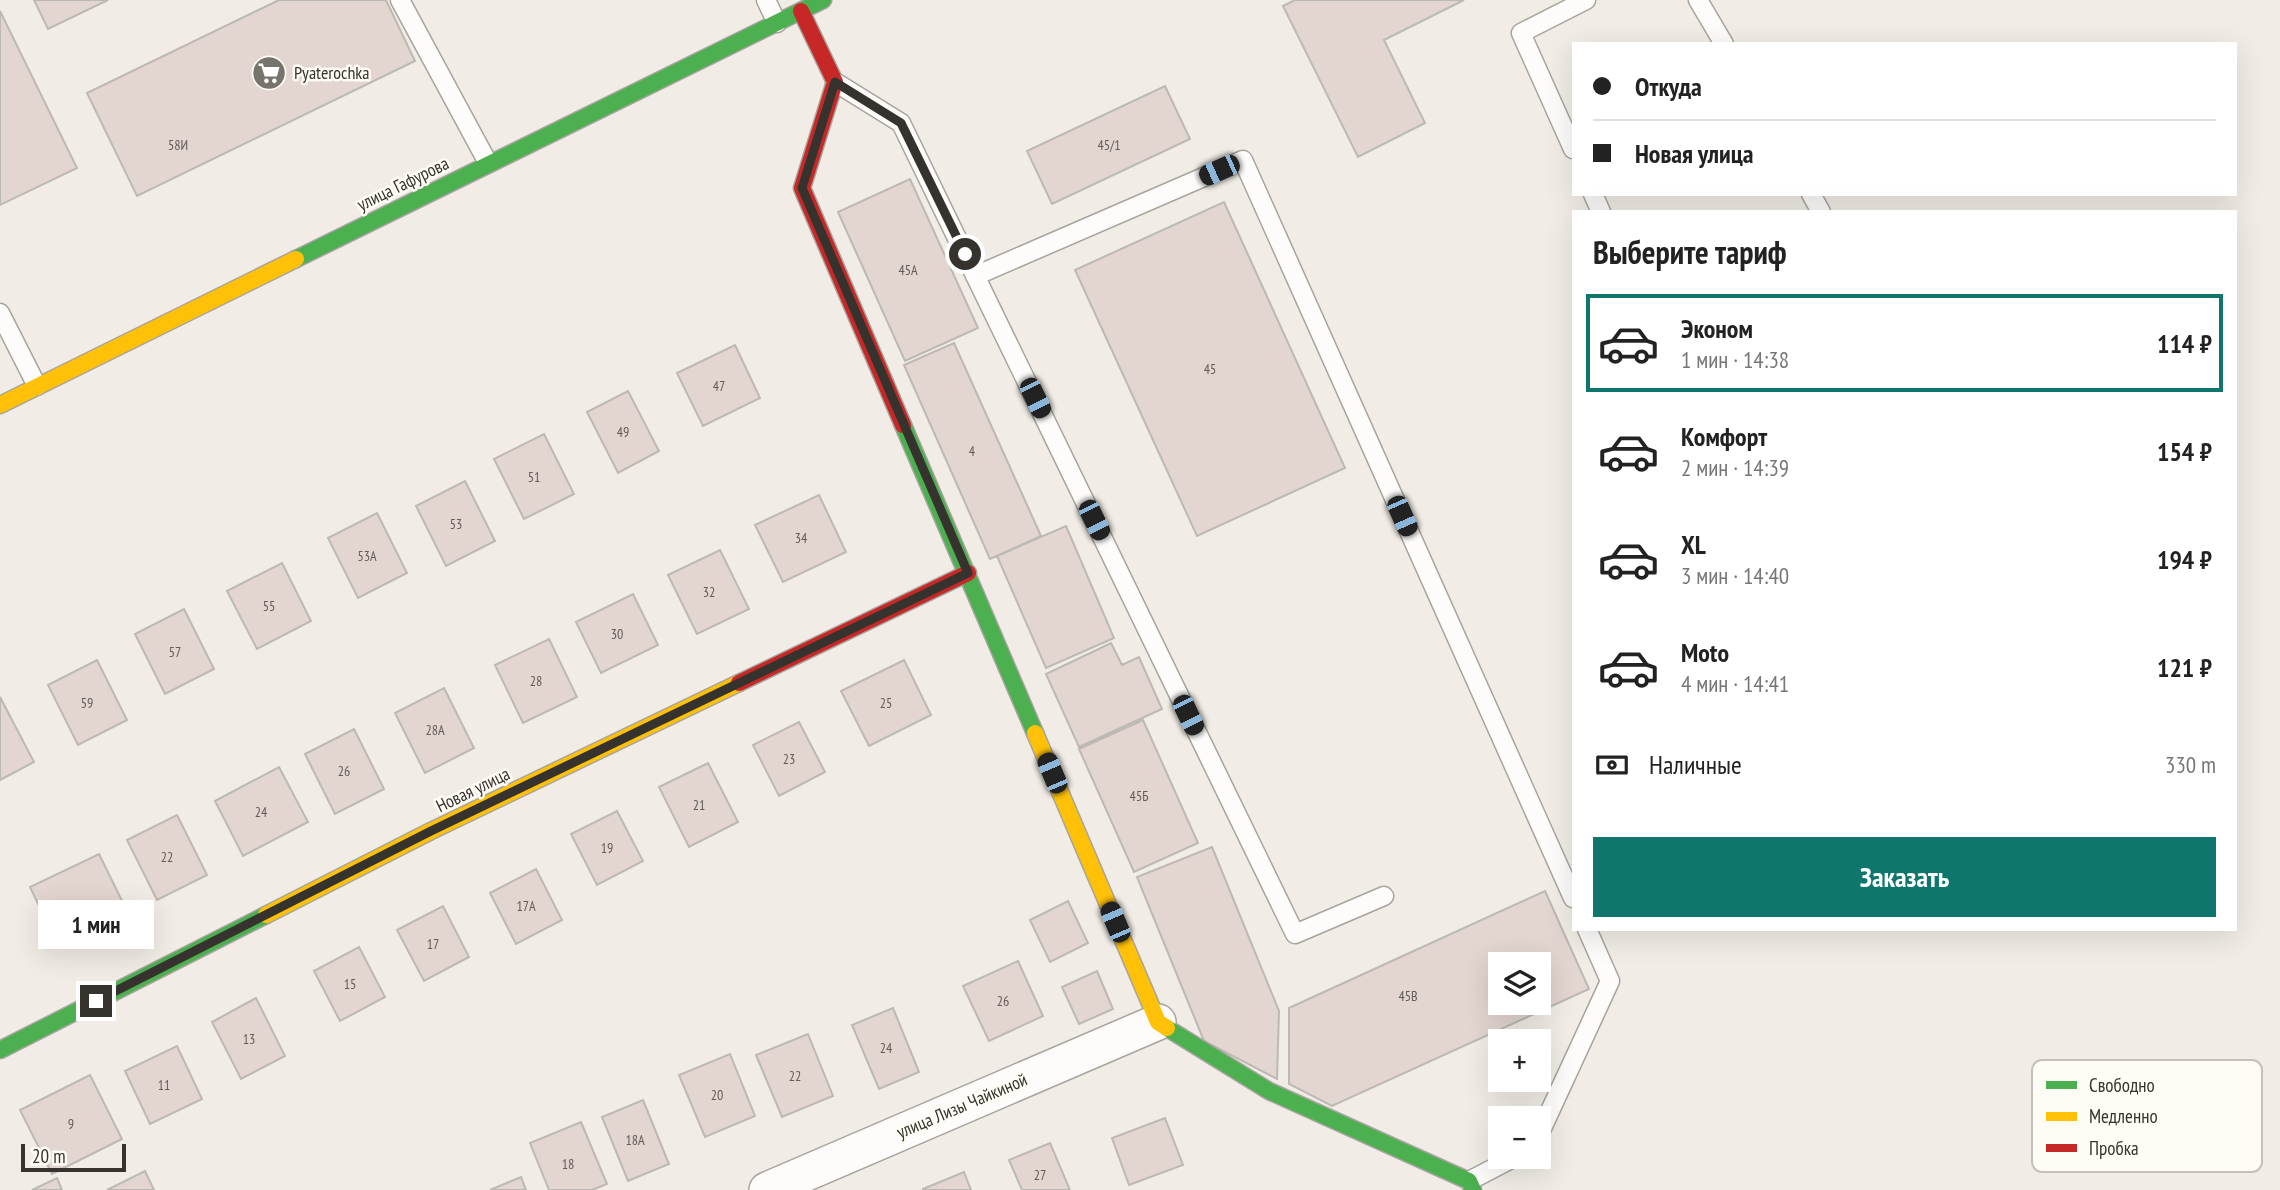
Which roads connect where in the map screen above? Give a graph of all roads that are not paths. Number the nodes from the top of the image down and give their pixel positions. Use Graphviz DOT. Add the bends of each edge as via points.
graph roads {
  1 [pos="400,0"];
  2 [pos="766,0"];
  3 [pos="824,0"];
  4 [pos="1586,0"];
  5 [pos="1698,0"];
  6 [pos="801,11"];
  7 [pos="777,23"];
  8 [pos="1723,42"];
  9 [pos="835,82"];
  10 [pos="1572,147"];
  11 [pos="488,163"];
  12 [pos="975,276"];
  13 [pos="0,313"];
  14 [pos="37,386"];
  15 [pos="0,405"];
  16 [pos="968,573"];
  17 [pos="1384,896"];
  18 [pos="1572,896"];
  19 [pos="1588,931"];
  20 [pos="1158,1022"];
  21 [pos="0,1050"];
  22 [pos="1551,1109"];
  23 [pos="1497,1169"];
  24 [pos="1471,1186"];
  25 [pos="767,1190"];
  1 -- 11 [label="lane"];
  2 -- 7 [label="lane"];
  3 -- 6 [label="street, улица Гафурова"];
  4 -- 10 [label="lane" via="1521,33"];
  5 -- 8 [label="lane"];
  6 -- 7 [label="street, улица Гафурова"];
  6 -- 9 [label="street"];
  7 -- 11 [label="street, улица Гафурова"];
  9 -- 12 [label="lane" via="901,123"];
  9 -- 16 [label="street" via="802,188"];
  11 -- 14 [label="street, улица Гафурова"];
  12 -- 17 [label="lane" via="1294,934"];
  12 -- 18 [label="lane" via="1243,160"];
  13 -- 14 [label="lane"];
  14 -- 15 [label="street, улица Гафурова"];
  16 -- 20 [label="street"];
  16 -- 21 [label="street, Новая улица" via="431,831"];
  19 -- 22 [label="lane" via="1610,981"];
  20 -- 24 [label="street" via="1202,1055"];
  20 -- 25 [label="street, улица Лизы Чайкиной"];
  23 -- 24 [label="lane"];
}
